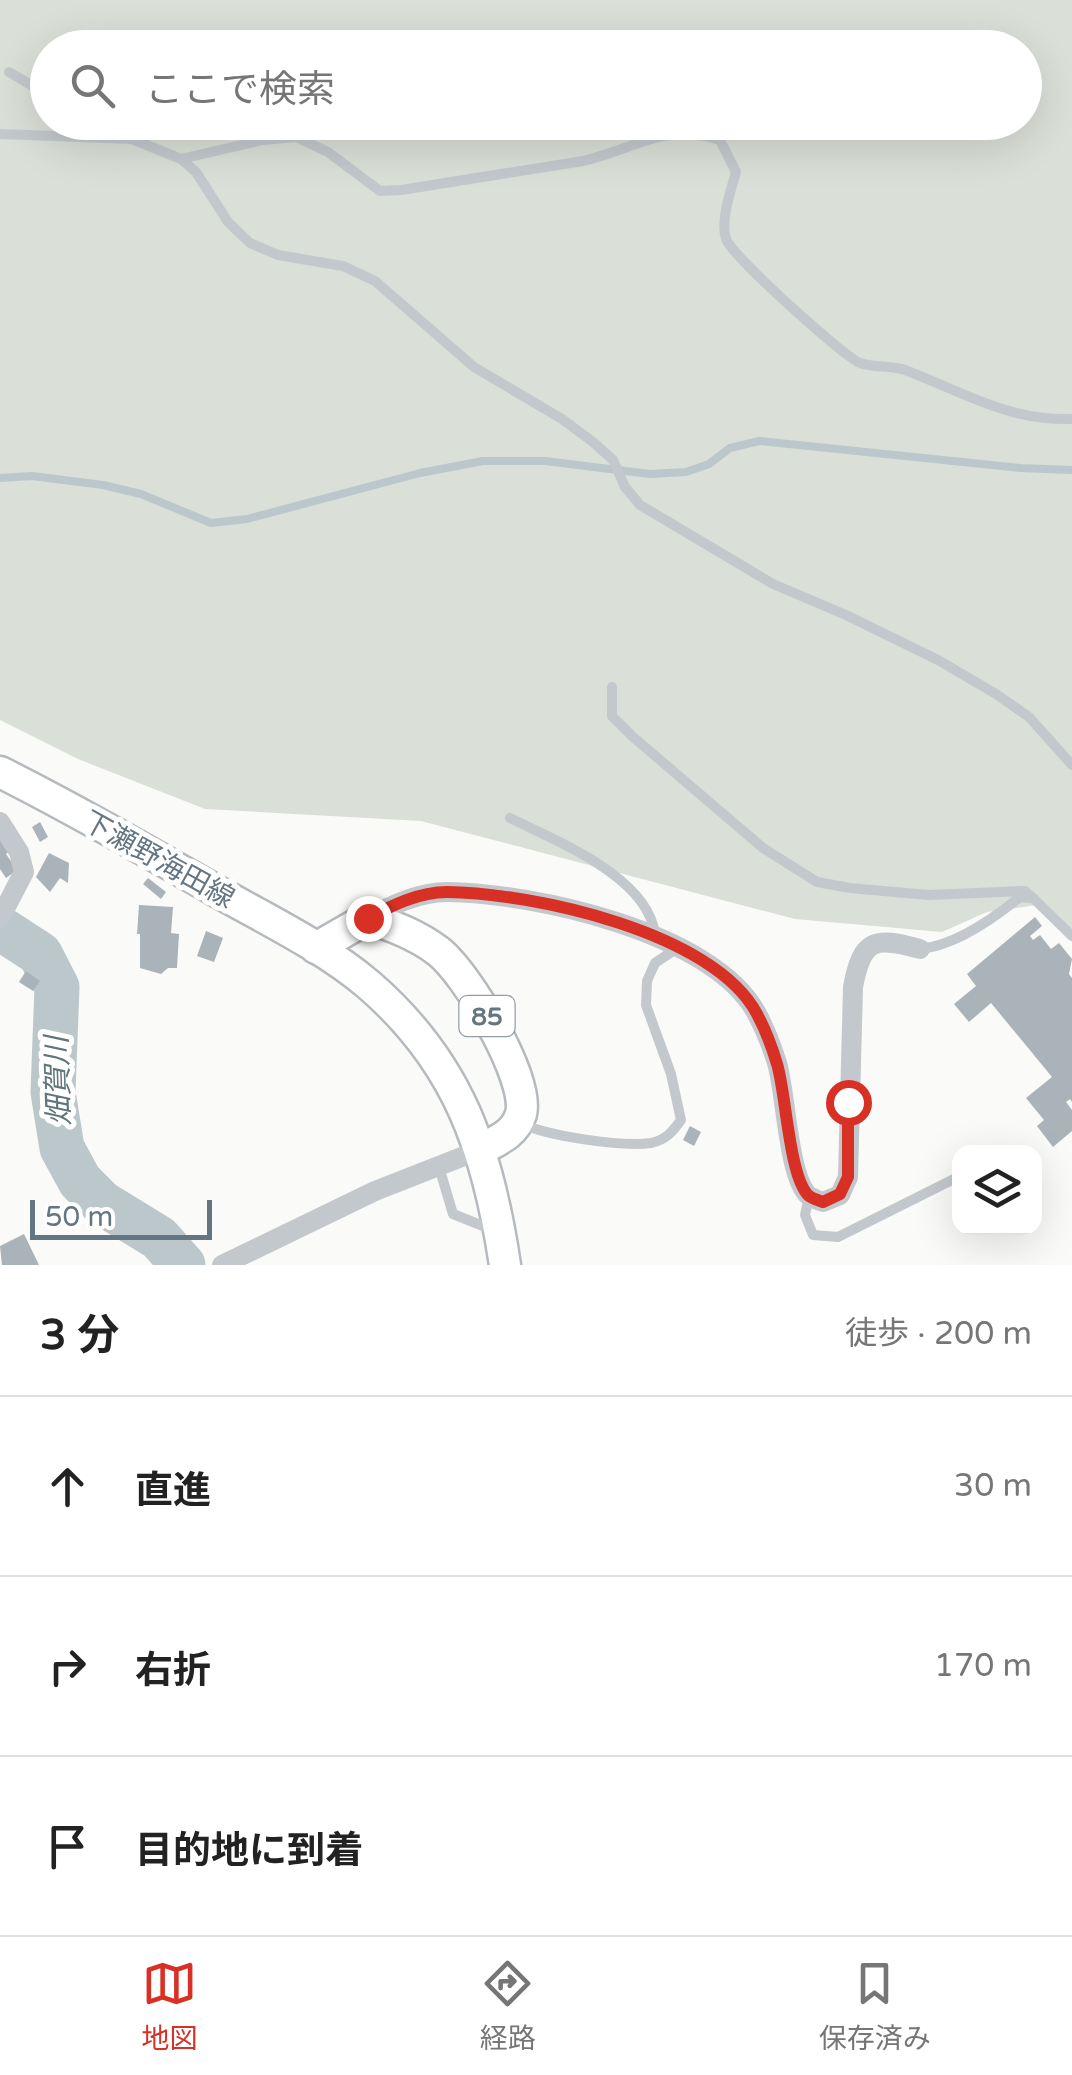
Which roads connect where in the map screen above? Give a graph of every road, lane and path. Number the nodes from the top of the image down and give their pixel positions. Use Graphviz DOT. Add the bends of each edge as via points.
graph roads {
  1 [pos="9,72"];
  2 [pos="30,84"];
  3 [pos="0,134"];
  4 [pos="30,134"];
  5 [pos="134,140"];
  6 [pos="263,140"];
  7 [pos="302,140"];
  8 [pos="645,140"];
  9 [pos="720,140"];
  10 [pos="181,159"];
  11 [pos="1072,419"];
  12 [pos="612,687"];
  13 [pos="1072,765"];
  14 [pos="0,772"];
  15 [pos="510,818"];
  16 [pos="0,822"];
  17 [pos="1033,898"];
  18 [pos="2,916"];
  19 [pos="1072,916"];
  20 [pos="368,918"];
  21 [pos="1068,932"];
  22 [pos="655,936"];
  23 [pos="316,948"];
  24 [pos="676,948"];
  25 [pos="920,949"];
  26 [pos="518,1122"];
  27 [pos="482,1149"];
  28 [pos="439,1166"];
  29 [pos="952,1180"];
  30 [pos="809,1196"];
  31 [pos="500,1232"];
  32 [pos="227,1263"];
  33 [pos="505,1265"];
  1 -- 2 [label="lane"];
  3 -- 4 [label="lane"];
  5 -- 10 [label="lane"];
  6 -- 10 [label="lane"];
  7 -- 8 [label="lane" via="380,190 583,161"];
  9 -- 11 [label="lane" via="736,172 726,238 742,262 848,354 901,368 1008,413"];
  10 -- 13 [label="lane" via="250,243 343,266 375,282 474,367 593,442 613,460 640,505 772,584 996,694 1029,717"];
  12 -- 17 [label="lane" via="612,716 632,736 763,848 817,882 928,895 1025,891"];
  14 -- 23 [label="main road, 下瀬野海田線 / 85"];
  15 -- 22 [label="lane" via="590,858 627,888 648,909"];
  16 -- 18 [label="street" via="24,872"];
  17 -- 21 [label="lane"];
  17 -- 25 [label="lane" via="1020,897 938,948"];
  19 -- 21 [label="lane"];
  20 -- 22 [label="street" via="400,901 444,892 578,911"];
  20 -- 23 [label="main road"];
  20 -- 26 [label="main road, 85" via="440,952 464,978 517,1081"];
  22 -- 24 [label="street"];
  23 -- 27 [label="main road, 下瀬野海田線 / 85" via="368,984 412,1029 454,1089"];
  24 -- 26 [label="lane" via="655,963 646,1005 679,1102 681,1120 671,1135 630,1143"];
  24 -- 30 [label="street" via="733,983 756,1012 777,1064 798,1179"];
  25 -- 30 [label="street" via="894,942 869,946 858,958 848,1177 840,1194 823,1202"];
  26 -- 27 [label="main road"];
  27 -- 28 [label="street"];
  27 -- 31 [label="main road, 下瀬野海田線 / 85"];
  28 -- 31 [label="lane" via="452,1214"];
  28 -- 32 [label="street"];
  29 -- 30 [label="lane" via="838,1237 814,1235 805,1215"];
  31 -- 33 [label="main road, 下瀬野海田線 / 85"];
}
